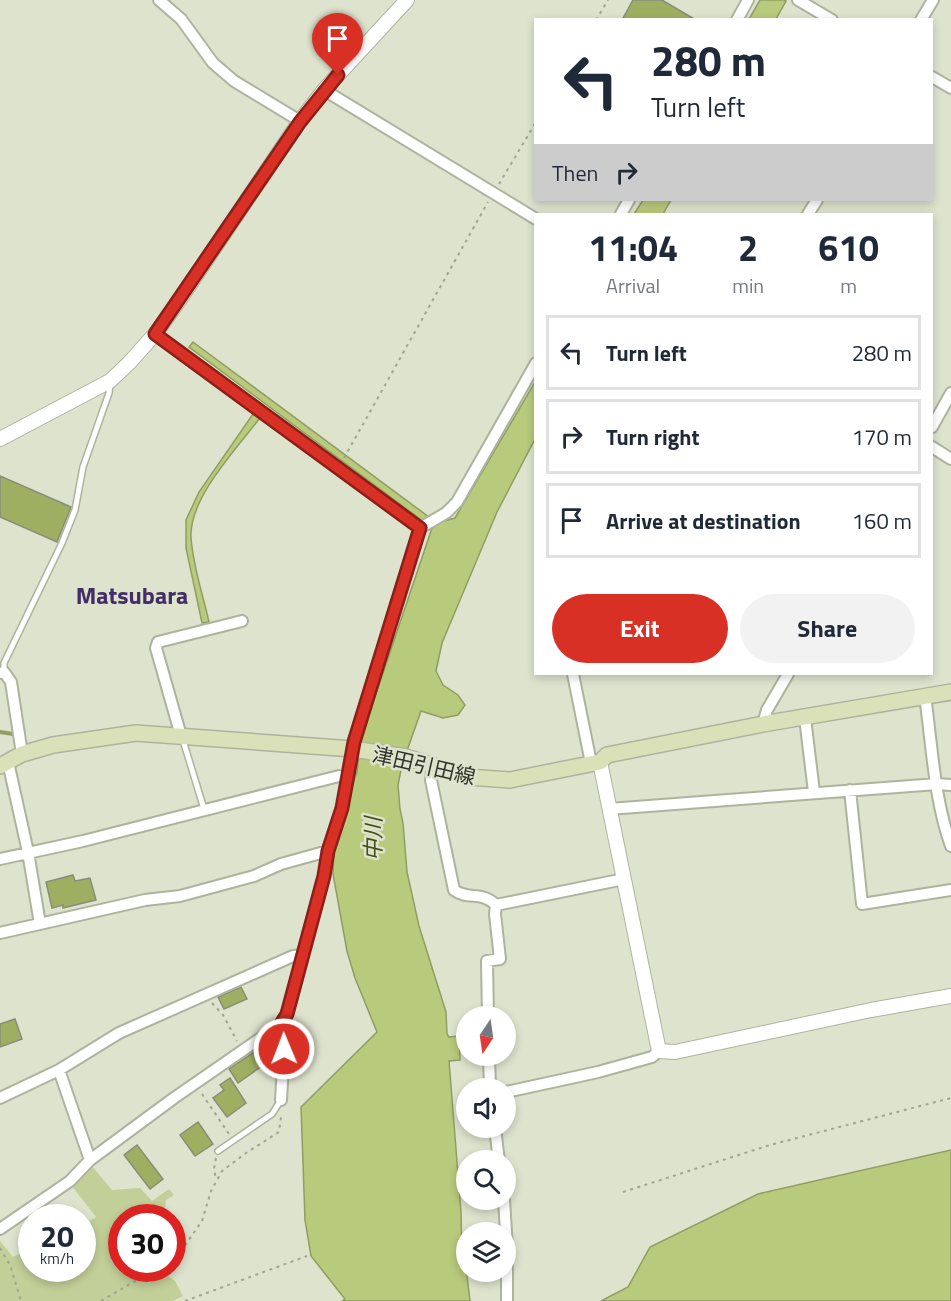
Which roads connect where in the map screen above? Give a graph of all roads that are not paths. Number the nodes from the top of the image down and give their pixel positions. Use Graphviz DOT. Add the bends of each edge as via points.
graph roads {
  1 [pos="159,0"];
  2 [pos="407,0"];
  3 [pos="748,0"];
  4 [pos="798,0"];
  5 [pos="933,0"];
  6 [pos="738,18"];
  7 [pos="829,18"];
  8 [pos="922,18"];
  9 [pos="933,78"];
  10 [pos="951,88"];
  11 [pos="324,90"];
  12 [pos="300,122"];
  13 [pos="534,218"];
  14 [pos="155,334"];
  15 [pos="534,366"];
  16 [pos="110,381"];
  17 [pos="951,393"];
  18 [pos="933,425"];
  19 [pos="0,439"];
  20 [pos="933,448"];
  21 [pos="951,459"];
  22 [pos="420,528"];
  23 [pos="242,621"];
  24 [pos="2,672"];
  25 [pos="573,675"];
  26 [pos="787,675"];
  27 [pos="951,692"];
  28 [pos="925,696"];
  29 [pos="805,718"];
  30 [pos="763,724"];
  31 [pos="182,736"];
  32 [pos="356,750"];
  33 [pos="22,754"];
  34 [pos="595,763"];
  35 [pos="4,764"];
  36 [pos="433,765"];
  37 [pos="349,778"];
  38 [pos="937,784"];
  39 [pos="951,785"];
  40 [pos="850,790"];
  41 [pos="814,792"];
  42 [pos="204,809"];
  43 [pos="609,809"];
  44 [pos="951,846"];
  45 [pos="328,851"];
  46 [pos="28,852"];
  47 [pos="0,859"];
  48 [pos="624,879"];
  49 [pos="951,890"];
  50 [pos="495,905"];
  51 [pos="40,924"];
  52 [pos="0,933"];
  53 [pos="303,955"];
  54 [pos="951,996"];
  55 [pos="488,1006"];
  56 [pos="281,1024"];
  57 [pos="659,1051"];
  58 [pos="59,1070"];
  59 [pos="516,1090"];
  60 [pos="0,1098"];
  61 [pos="280,1100"];
  62 [pos="218,1152"];
  63 [pos="90,1160"];
  64 [pos="505,1210"];
  65 [pos="0,1229"];
  66 [pos="507,1301"];
  1 -- 12 [label="street" via="181,19 213,63"];
  2 -- 11 [label="street"];
  3 -- 6 [label="street"];
  4 -- 7 [label="street"];
  5 -- 8 [label="street"];
  9 -- 10 [label="street"];
  11 -- 12 [label="street"];
  11 -- 13 [label="street"];
  12 -- 14 [label="street"];
  14 -- 16 [label="street"];
  14 -- 22 [label="street"];
  15 -- 22 [label="street" via="456,502 446,513"];
  16 -- 19 [label="street"];
  16 -- 24 [label="lane" via="83,467 75,510"];
  17 -- 18 [label="street"];
  20 -- 21 [label="street"];
  22 -- 32 [label="street"];
  23 -- 31 [label="street" via="158,642 156,648"];
  24 -- 33 [label="street" via="11,682"];
  25 -- 34 [label="street"];
  26 -- 30 [label="street" via="766,710"];
  27 -- 28 [label="main road, 津田引田線"];
  28 -- 29 [label="main road, 津田引田線"];
  28 -- 38 [label="street"];
  29 -- 30 [label="main road, 津田引田線"];
  29 -- 41 [label="street"];
  30 -- 34 [label="main road, 津田引田線" via="607,755"];
  31 -- 32 [label="main road, 津田引田線"];
  31 -- 33 [label="main road, 津田引田線" via="136,733 63,743"];
  31 -- 42 [label="lane"];
  32 -- 36 [label="main road, 津田引田線"];
  32 -- 37 [label="street"];
  33 -- 35 [label="main road, 津田引田線"];
  34 -- 36 [label="main road, 津田引田線" via="510,780 468,777"];
  34 -- 43 [label="street"];
  35 -- 46 [label="street"];
  36 -- 50 [label="street" via="431,780 454,890 487,897"];
  37 -- 42 [label="street" via="339,776"];
  37 -- 45 [label="street"];
  38 -- 39 [label="street"];
  38 -- 40 [label="street"];
  38 -- 44 [label="street"];
  40 -- 41 [label="street"];
  40 -- 49 [label="street" via="862,904"];
  41 -- 43 [label="street"];
  42 -- 46 [label="street"];
  43 -- 48 [label="street"];
  45 -- 51 [label="street" via="180,896"];
  45 -- 53 [label="street"];
  46 -- 47 [label="street"];
  46 -- 51 [label="street"];
  48 -- 50 [label="street"];
  48 -- 57 [label="street"];
  50 -- 55 [label="street" via="500,959 487,961"];
  51 -- 52 [label="street"];
  53 -- 56 [label="street"];
  53 -- 58 [label="street" via="292,956 119,1033"];
  54 -- 57 [label="street" via="675,1052"];
  56 -- 61 [label="street" via="285,1031"];
  56 -- 63 [label="street"];
  57 -- 59 [label="street" via="641,1060"];
  58 -- 60 [label="street"];
  58 -- 63 [label="street"];
  61 -- 62 [label="lane" via="272,1114"];
  63 -- 65 [label="street" via="70,1181"];
  64 -- 66 [label="street"];
}
